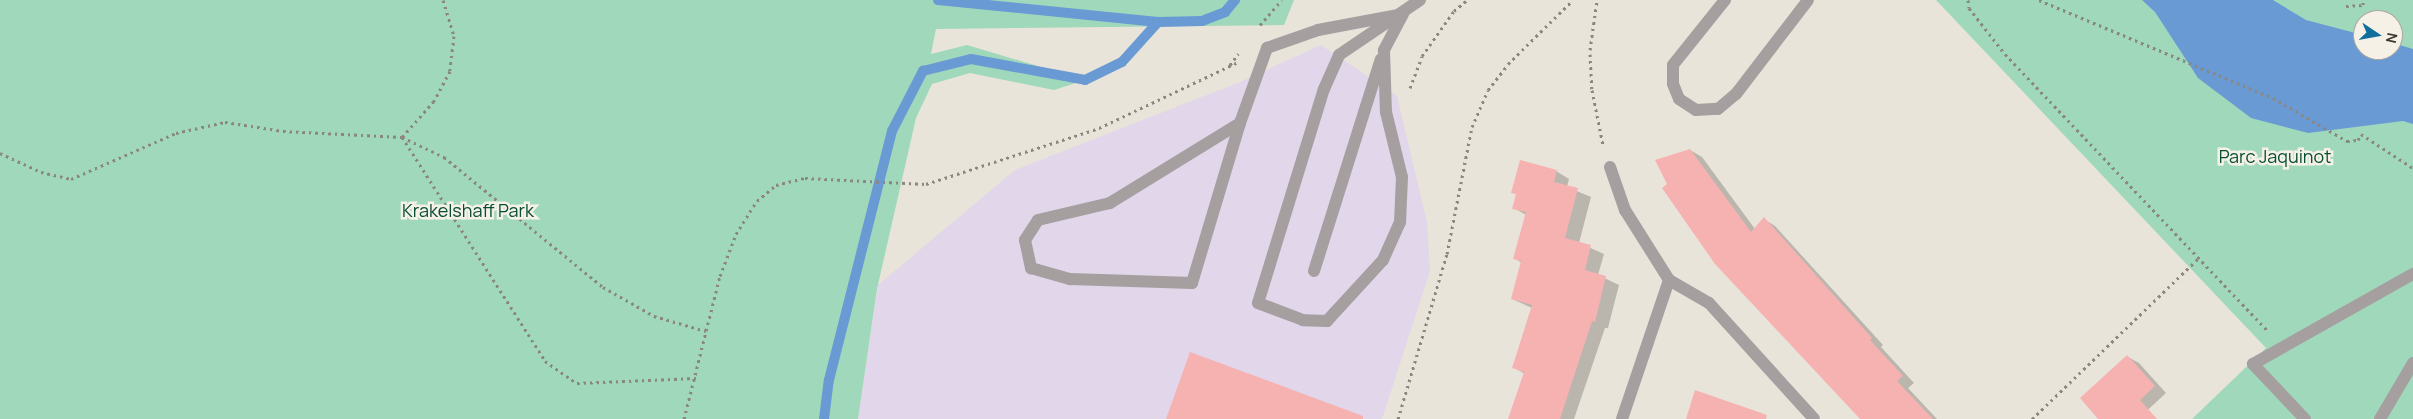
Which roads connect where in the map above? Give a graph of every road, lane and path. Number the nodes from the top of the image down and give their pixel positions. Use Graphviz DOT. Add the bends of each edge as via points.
graph roads {
  1 [pos="443,0"];
  2 [pos="1420,0"];
  3 [pos="1467,0"];
  4 [pos="1573,0"];
  5 [pos="1597,0"];
  6 [pos="1725,0"];
  7 [pos="1808,0"];
  8 [pos="1968,0"];
  9 [pos="2039,0"];
  10 [pos="2363,0"];
  11 [pos="2346,6"];
  12 [pos="1403,14"];
  13 [pos="1384,50"];
  14 [pos="1230,66"];
  15 [pos="1386,112"];
  16 [pos="1240,123"];
  17 [pos="402,137"];
  18 [pos="0,153"];
  19 [pos="1610,167"];
  20 [pos="2413,168"];
  21 [pos="2200,257"];
  22 [pos="1314,271"];
  23 [pos="2413,274"];
  24 [pos="1669,280"];
  25 [pos="706,331"];
  26 [pos="2282,347"];
  27 [pos="2413,363"];
  28 [pos="696,378"];
  29 [pos="684,419"];
  30 [pos="1398,419"];
  31 [pos="1622,419"];
  32 [pos="1814,419"];
  33 [pos="2032,419"];
  34 [pos="2305,419"];
  35 [pos="2380,419"];
  1 -- 17 [label="path" via="454,36 450,71 434,101"];
  2 -- 12 [label="street"];
  3 -- 15 [label="path" via="1454,11 1422,56 1406,100"];
  4 -- 30 [label="path" via="1508,64 1488,90 1472,127 1447,254"];
  5 -- 19 [label="path" via="1590,52 1592,90"];
  6 -- 7 [label="street" via="1673,65 1673,84 1679,99 1696,110 1718,109 1736,94"];
  8 -- 21 [label="path" via="1969,8 2005,54"];
  9 -- 20 [label="path" via="2273,98 2347,141 2358,140 2361,134"];
  10 -- 11 [label="path" via="2363,5"];
  12 -- 13 [label="street"];
  12 -- 15 [label="street" via="1339,55 1324,89 1258,303 1303,320 1326,321 1383,260 1400,222 1402,177"];
  12 -- 16 [label="street" via="1318,30 1266,48"];
  13 -- 15 [label="street"];
  13 -- 22 [label="street"];
  14 -- 25 [label="path" via="1098,128 922,184 805,178 776,185 757,201 736,234 720,276"];
  16 -- 16 [label="street" via="1192,283 1070,279 1032,268 1025,240 1038,220 1110,203"];
  17 -- 18 [label="path" via="283,131 224,122 176,133 71,179 41,172"];
  17 -- 25 [label="path" via="444,157 603,286 654,316"];
  17 -- 28 [label="path" via="545,361 577,383"];
  19 -- 24 [label="street" via="1624,210"];
  21 -- 26 [label="path"];
  21 -- 33 [label="path"];
  23 -- 26 [label="street"];
  24 -- 31 [label="street"];
  24 -- 32 [label="street" via="1709,303"];
  25 -- 28 [label="path"];
  26 -- 34 [label="street" via="2252,364"];
  27 -- 35 [label="street"];
  28 -- 29 [label="path"];
}
